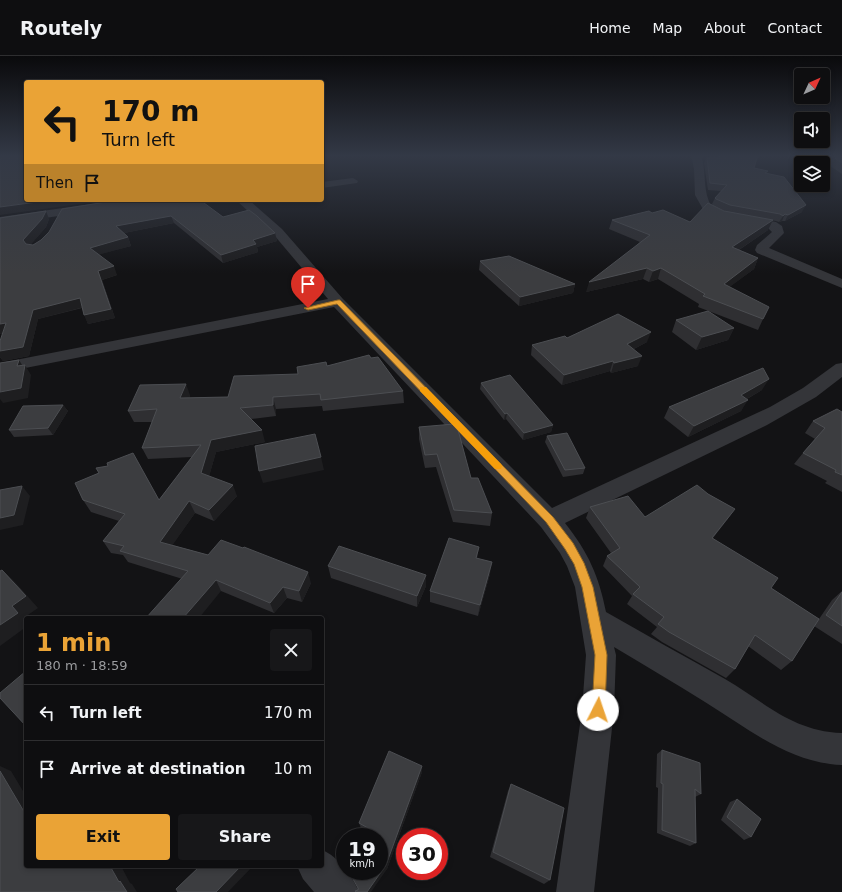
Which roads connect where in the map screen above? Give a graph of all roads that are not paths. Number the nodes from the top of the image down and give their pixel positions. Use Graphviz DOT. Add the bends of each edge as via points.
graph roads {
  1 [pos="701,194"];
  2 [pos="128,202"];
  3 [pos="248,202"];
  4 [pos="61,212"];
  5 [pos="0,221"];
  6 [pos="55,225"];
  7 [pos="842,284"];
  8 [pos="338,302"];
  9 [pos="0,368"];
  10 [pos="842,368"];
  11 [pos="550,520"];
  12 [pos="595,620"];
  13 [pos="842,749"];
  14 [pos="318,868"];
  15 [pos="340,892"];
  16 [pos="575,892"];
  1 -- 7 [label="street" via="708,209 724,216 772,224 778,229 778,233 762,250"];
  2 -- 4 [label="street"];
  3 -- 8 [label="street" via="278,232"];
  4 -- 5 [label="street"];
  4 -- 6 [label="street"];
  8 -- 9 [label="street"];
  8 -- 11 [label="street"];
  10 -- 11 [label="street" via="792,405"];
  11 -- 12 [label="street" via="579,563 588,587"];
  12 -- 13 [label="street" via="767,724 813,745"];
  12 -- 16 [label="street" via="601,655 598,710"];
  14 -- 15 [label="street"];
}
